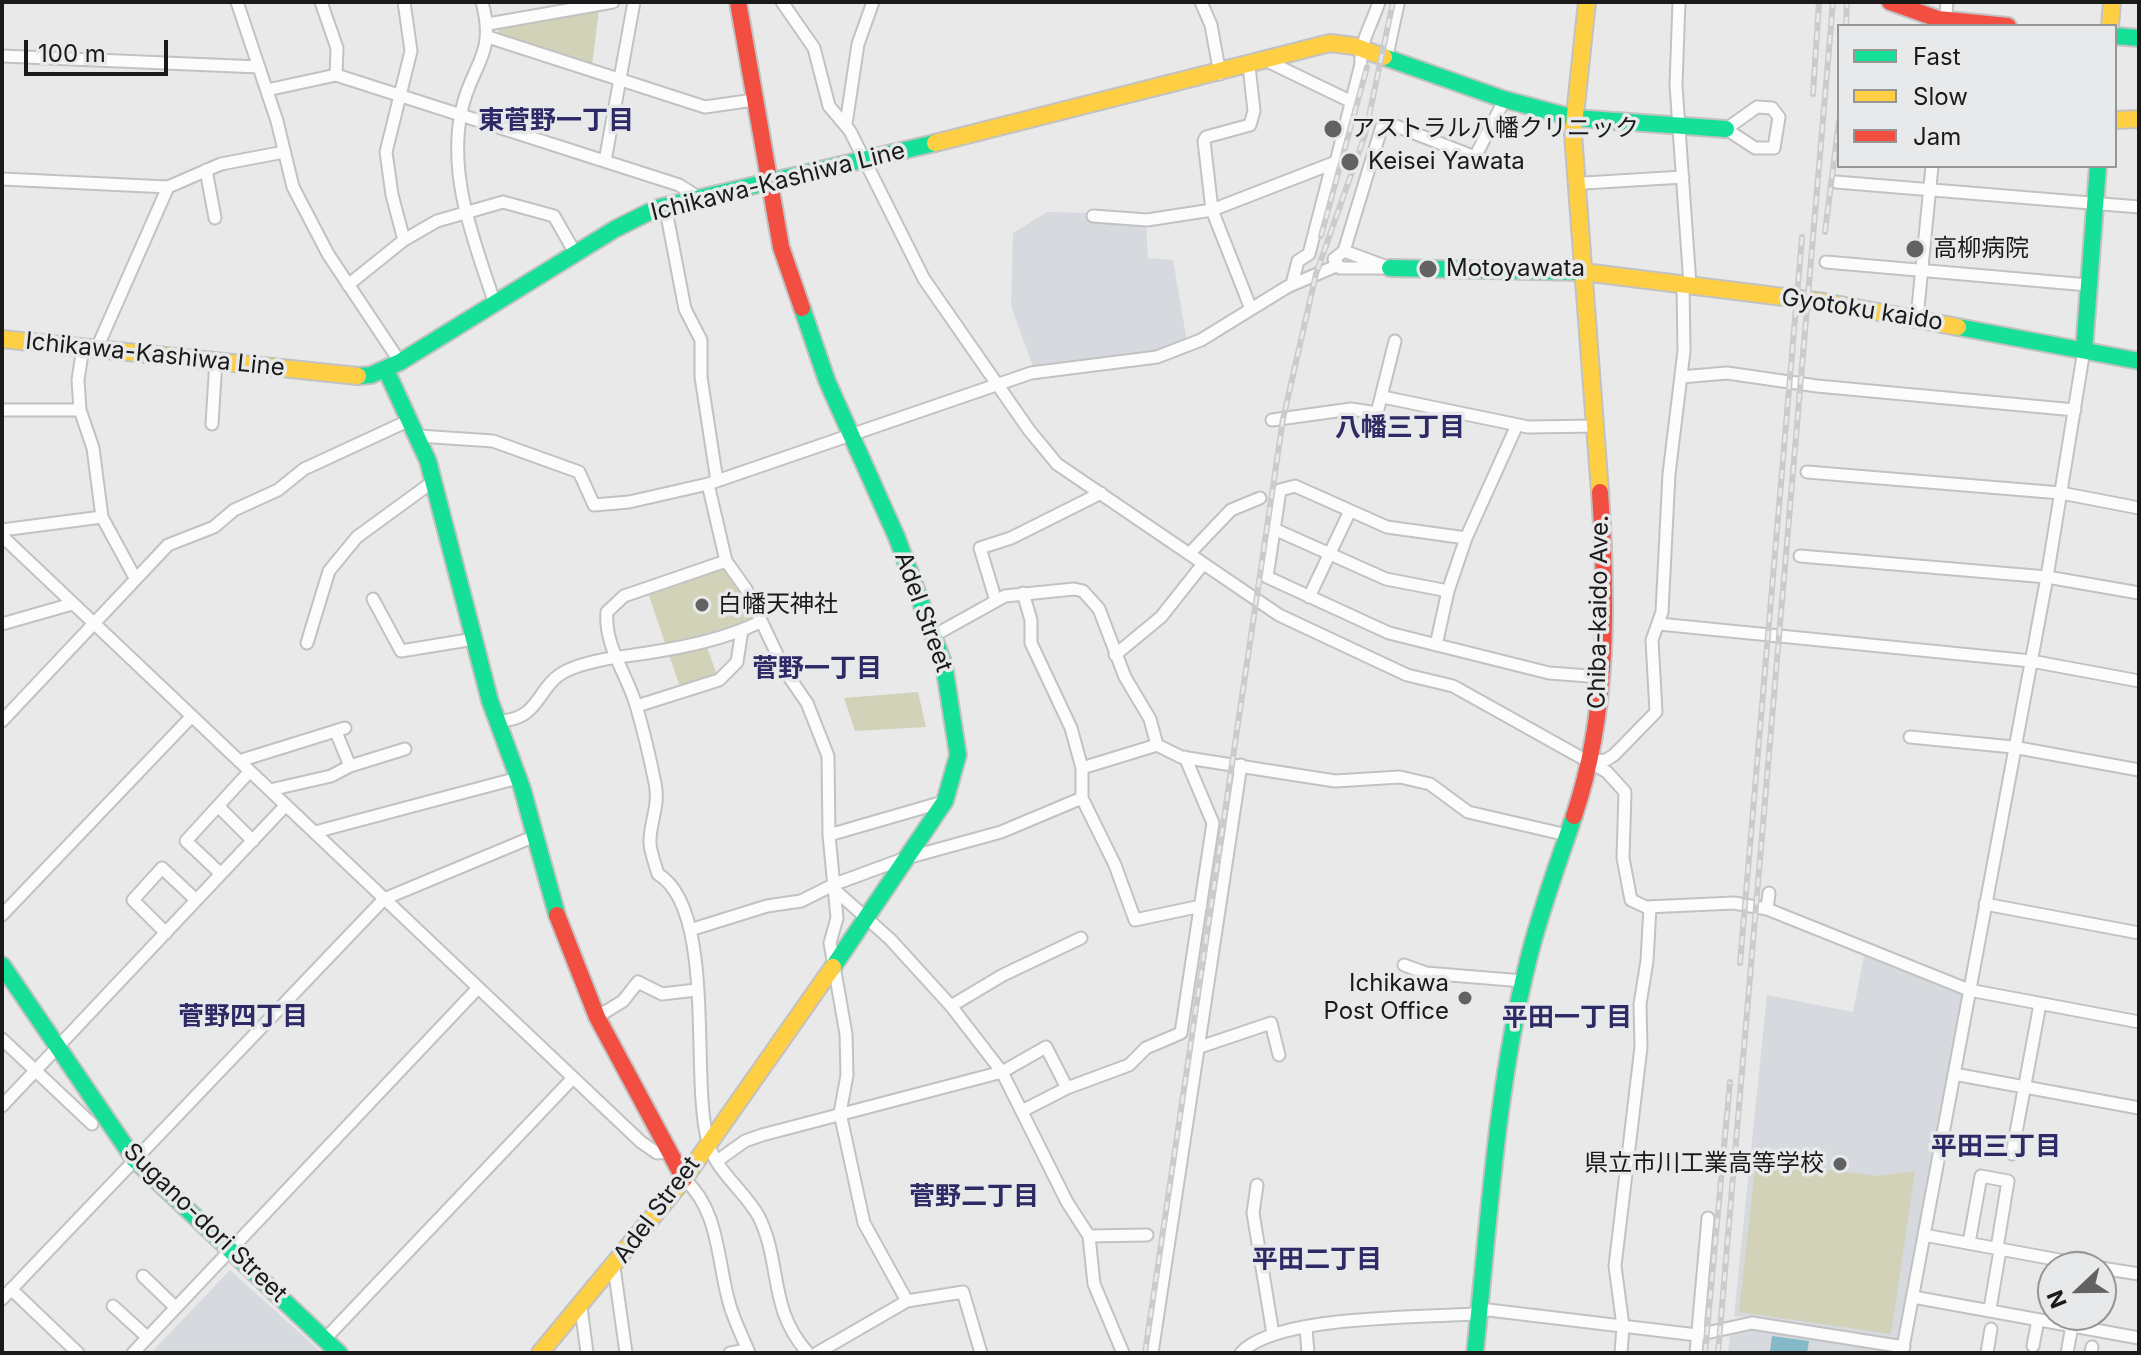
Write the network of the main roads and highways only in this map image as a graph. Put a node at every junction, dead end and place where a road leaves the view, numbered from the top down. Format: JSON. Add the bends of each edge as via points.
{"nodes":[{"id":1,"x":738,"y":2,"type":"edge"},
{"id":2,"x":1587,"y":2,"type":"edge"},
{"id":3,"x":1890,"y":2,"type":"edge"},
{"id":4,"x":2112,"y":2,"type":"edge"},
{"id":5,"x":1945,"y":23,"type":"edge"},
{"id":6,"x":1966,"y":24,"type":"edge"},
{"id":7,"x":2110,"y":24,"type":"edge"},
{"id":8,"x":2117,"y":36,"type":"edge"},
{"id":9,"x":2139,"y":38,"type":"edge"},
{"id":10,"x":1574,"y":118,"type":"junction"},
{"id":11,"x":2139,"y":119,"type":"edge"},
{"id":12,"x":2117,"y":120,"type":"edge"},
{"id":13,"x":1726,"y":129,"type":"road end"},
{"id":14,"x":2098,"y":168,"type":"edge"},
{"id":15,"x":767,"y":183,"type":"junction"},
{"id":16,"x":1390,"y":268,"type":"road end"},
{"id":17,"x":1583,"y":272,"type":"junction"},
{"id":18,"x":2,"y":339,"type":"edge"},
{"id":19,"x":2084,"y":350,"type":"junction"},
{"id":20,"x":2139,"y":361,"type":"edge"},
{"id":21,"x":393,"y":366,"type":"junction"},
{"id":22,"x":2,"y":965,"type":"edge"},
{"id":23,"x":684,"y":1179,"type":"junction"},
{"id":24,"x":339,"y":1353,"type":"edge"},
{"id":25,"x":540,"y":1353,"type":"edge"},
{"id":26,"x":1475,"y":1353,"type":"edge"}],
"edges":[{"from":1,"to":15,"type":"main road","name":"Adel Street"},
{"from":2,"to":10,"type":"main road","name":"Chiba-kaido Ave."},
{"from":3,"to":5,"type":"main road"},
{"from":4,"to":7,"type":"main road"},
{"from":5,"to":6,"type":"main road"},
{"from":8,"to":9,"type":"main road"},
{"from":10,"to":13,"type":"main road","name":"Ichikawa-Kashiwa Line"},
{"from":10,"to":15,"type":"main road","name":"Ichikawa-Kashiwa Line","via":[[1330,43]]},
{"from":10,"to":17,"type":"main road","name":"Chiba-kaido Ave."},
{"from":11,"to":12,"type":"main road"},
{"from":14,"to":19,"type":"main road"},
{"from":15,"to":21,"type":"main road","name":"Ichikawa-Kashiwa Line","via":[[669,204],[575,253]]},
{"from":15,"to":23,"type":"main road","name":"Adel Street","via":[[788,271],[827,381],[897,538],[933,636],[948,684],[958,755],[945,801]]},
{"from":16,"to":17,"type":"main road","name":"Gyotoku kaido"},
{"from":17,"to":19,"type":"main road","name":"Gyotoku kaido","via":[[1917,318]]},
{"from":17,"to":26,"type":"main road","name":"Chiba-kaido Ave.","via":[[1597,426],[1602,677],[1592,761],[1523,981],[1492,1173]]},
{"from":18,"to":21,"type":"main road","name":"Ichikawa-Kashiwa Line","via":[[356,376]]},
{"from":19,"to":20,"type":"main road","name":"Gyotoku kaido"},
{"from":21,"to":23,"type":"main road","via":[[428,461],[497,721],[559,923],[597,1017]]},
{"from":22,"to":24,"type":"main road","name":"Sugano-dori Street","via":[[134,1159]]},
{"from":23,"to":25,"type":"main road","name":"Adel Street"}]}
